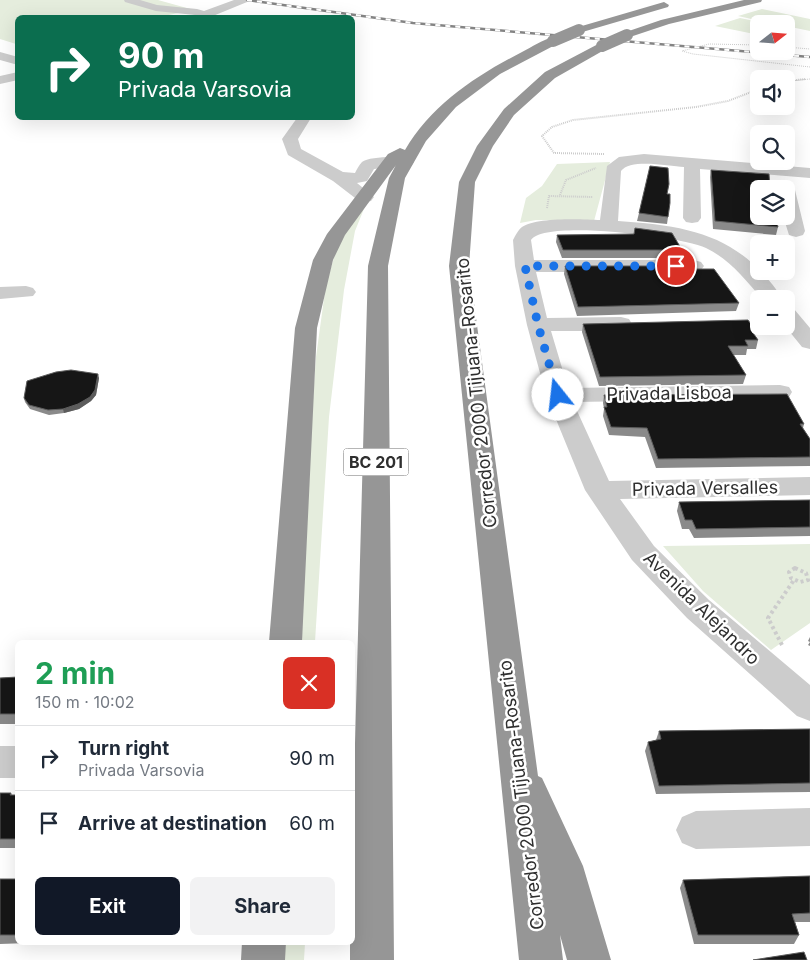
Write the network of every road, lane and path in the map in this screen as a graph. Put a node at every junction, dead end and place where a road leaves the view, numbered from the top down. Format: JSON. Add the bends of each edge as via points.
{"nodes":[{"id":1,"x":129,"y":0,"type":"edge"},
{"id":2,"x":246,"y":0,"type":"edge"},
{"id":3,"x":757,"y":0,"type":"edge"},
{"id":4,"x":679,"y":2,"type":"dead end"},
{"id":5,"x":199,"y":15,"type":"edge"},
{"id":6,"x":205,"y":15,"type":"edge"},
{"id":7,"x":750,"y":45,"type":"edge"},
{"id":8,"x":795,"y":48,"type":"edge"},
{"id":9,"x":810,"y":49,"type":"edge"},
{"id":10,"x":0,"y":56,"type":"edge"},
{"id":11,"x":15,"y":60,"type":"edge"},
{"id":12,"x":750,"y":60,"type":"edge"},
{"id":13,"x":752,"y":60,"type":"edge"},
{"id":14,"x":810,"y":66,"type":"edge"},
{"id":15,"x":15,"y":77,"type":"edge"},
{"id":16,"x":810,"y":79,"type":"edge"},
{"id":17,"x":0,"y":80,"type":"edge"},
{"id":18,"x":795,"y":81,"type":"edge"},
{"id":19,"x":750,"y":92,"type":"edge"},
{"id":20,"x":300,"y":120,"type":"edge"},
{"id":21,"x":626,"y":161,"type":"junction"},
{"id":22,"x":398,"y":162,"type":"junction"},
{"id":23,"x":692,"y":162,"type":"junction"},
{"id":24,"x":782,"y":171,"type":"junction"},
{"id":25,"x":810,"y":173,"type":"edge"},
{"id":26,"x":339,"y":177,"type":"junction"},
{"id":27,"x":784,"y":180,"type":"edge"},
{"id":28,"x":560,"y":195,"type":"junction"},
{"id":29,"x":364,"y":197,"type":"junction"},
{"id":30,"x":611,"y":198,"type":"junction"},
{"id":31,"x":692,"y":218,"type":"dead end"},
{"id":32,"x":795,"y":225,"type":"edge"},
{"id":33,"x":542,"y":227,"type":"junction"},
{"id":34,"x":608,"y":227,"type":"junction"},
{"id":35,"x":796,"y":231,"type":"dead end"},
{"id":36,"x":525,"y":266,"type":"junction"},
{"id":37,"x":694,"y":266,"type":"edge"},
{"id":38,"x":765,"y":290,"type":"edge"},
{"id":39,"x":26,"y":292,"type":"dead end"},
{"id":40,"x":0,"y":293,"type":"edge"},
{"id":41,"x":644,"y":323,"type":"edge"},
{"id":42,"x":795,"y":324,"type":"edge"},
{"id":43,"x":538,"y":325,"type":"junction"},
{"id":44,"x":810,"y":342,"type":"edge"},
{"id":45,"x":780,"y":392,"type":"edge"},
{"id":46,"x":558,"y":395,"type":"junction"},
{"id":47,"x":810,"y":486,"type":"edge"},
{"id":48,"x":599,"y":490,"type":"junction"},
{"id":49,"x":794,"y":580,"type":"junction"},
{"id":50,"x":285,"y":640,"type":"edge"},
{"id":51,"x":777,"y":678,"type":"junction"},
{"id":52,"x":810,"y":706,"type":"edge"},
{"id":53,"x":0,"y":762,"type":"edge"},
{"id":54,"x":15,"y":762,"type":"edge"},
{"id":55,"x":516,"y":762,"type":"junction"},
{"id":56,"x":810,"y":827,"type":"edge"},
{"id":57,"x":696,"y":830,"type":"dead end"},
{"id":58,"x":264,"y":945,"type":"edge"},
{"id":59,"x":263,"y":960,"type":"edge"},
{"id":60,"x":372,"y":960,"type":"edge"},
{"id":61,"x":541,"y":960,"type":"edge"},
{"id":62,"x":589,"y":960,"type":"edge"}],
"edges":[{"from":1,"to":5,"type":"street","via":[[156,8],[197,12]]},
{"from":2,"to":6,"type":"street"},
{"from":3,"to":55,"type":"highway","name":"Corredor 2000 Tijuana-Rosarito","bridge":true,"via":[[628,35],[550,75],[509,112],[485,146],[467,182],[459,266]]},
{"from":4,"to":22,"type":"highway","number":"BC 201","bridge":true,"via":[[579,30],[495,71],[451,104]]},
{"from":7,"to":12,"type":"path","via":[[720,44],[682,51]]},
{"from":8,"to":9,"type":"path"},
{"from":10,"to":11,"type":"street"},
{"from":13,"to":14,"type":"path"},
{"from":15,"to":17,"type":"street"},
{"from":16,"to":18,"type":"path"},
{"from":19,"to":21,"type":"path","via":[[728,101],[696,107],[573,120],[554,125],[542,136],[554,153],[620,154]]},
{"from":20,"to":26,"type":"street","via":[[290,139],[294,152]]},
{"from":21,"to":23,"type":"street"},
{"from":21,"to":28,"type":"path","via":[[566,180]]},
{"from":21,"to":30,"type":"street","via":[[613,172]]},
{"from":22,"to":26,"type":"street","via":[[372,163],[358,178]]},
{"from":22,"to":29,"type":"highway"},
{"from":22,"to":60,"type":"highway","number":"BC 201","via":[[378,266]]},
{"from":23,"to":24,"type":"street"},
{"from":23,"to":31,"type":"street"},
{"from":24,"to":25,"type":"street"},
{"from":24,"to":27,"type":"street"},
{"from":26,"to":29,"type":"street"},
{"from":28,"to":30,"type":"path"},
{"from":28,"to":33,"type":"path","via":[[550,196]]},
{"from":29,"to":50,"type":"highway","via":[[336,234],[323,260],[306,328]]},
{"from":30,"to":34,"type":"street"},
{"from":32,"to":35,"type":"street"},
{"from":33,"to":34,"type":"street"},
{"from":33,"to":36,"type":"street","name":"Avenida Alejandro","via":[[531,230],[522,240]]},
{"from":34,"to":38,"type":"street","via":[[678,234],[710,243],[738,259]]},
{"from":36,"to":37,"type":"street"},
{"from":36,"to":43,"type":"street","name":"Avenida Alejandro"},
{"from":39,"to":40,"type":"street"},
{"from":41,"to":43,"type":"street"},
{"from":42,"to":44,"type":"street"},
{"from":43,"to":46,"type":"street","name":"Avenida Alejandro"},
{"from":45,"to":46,"type":"street","name":"Privada Lisboa"},
{"from":46,"to":48,"type":"street","name":"Avenida Alejandro"},
{"from":47,"to":48,"type":"street","name":"Privada Versalles"},
{"from":48,"to":51,"type":"street","name":"Avenida Alejandro","via":[[643,553],[698,609]]},
{"from":49,"to":49,"type":"path","via":[[789,574],[792,569],[801,570],[808,576],[804,582]]},
{"from":49,"to":51,"type":"path","via":[[768,618],[785,655]]},
{"from":51,"to":52,"type":"street","name":"Avenida Alejandro"},
{"from":53,"to":54,"type":"street"},
{"from":55,"to":61,"type":"highway","name":"Corredor 2000 Tijuana-Rosarito"},
{"from":55,"to":62,"type":"highway","via":[[562,866]]},
{"from":56,"to":57,"type":"street"},
{"from":58,"to":59,"type":"highway"}]}
